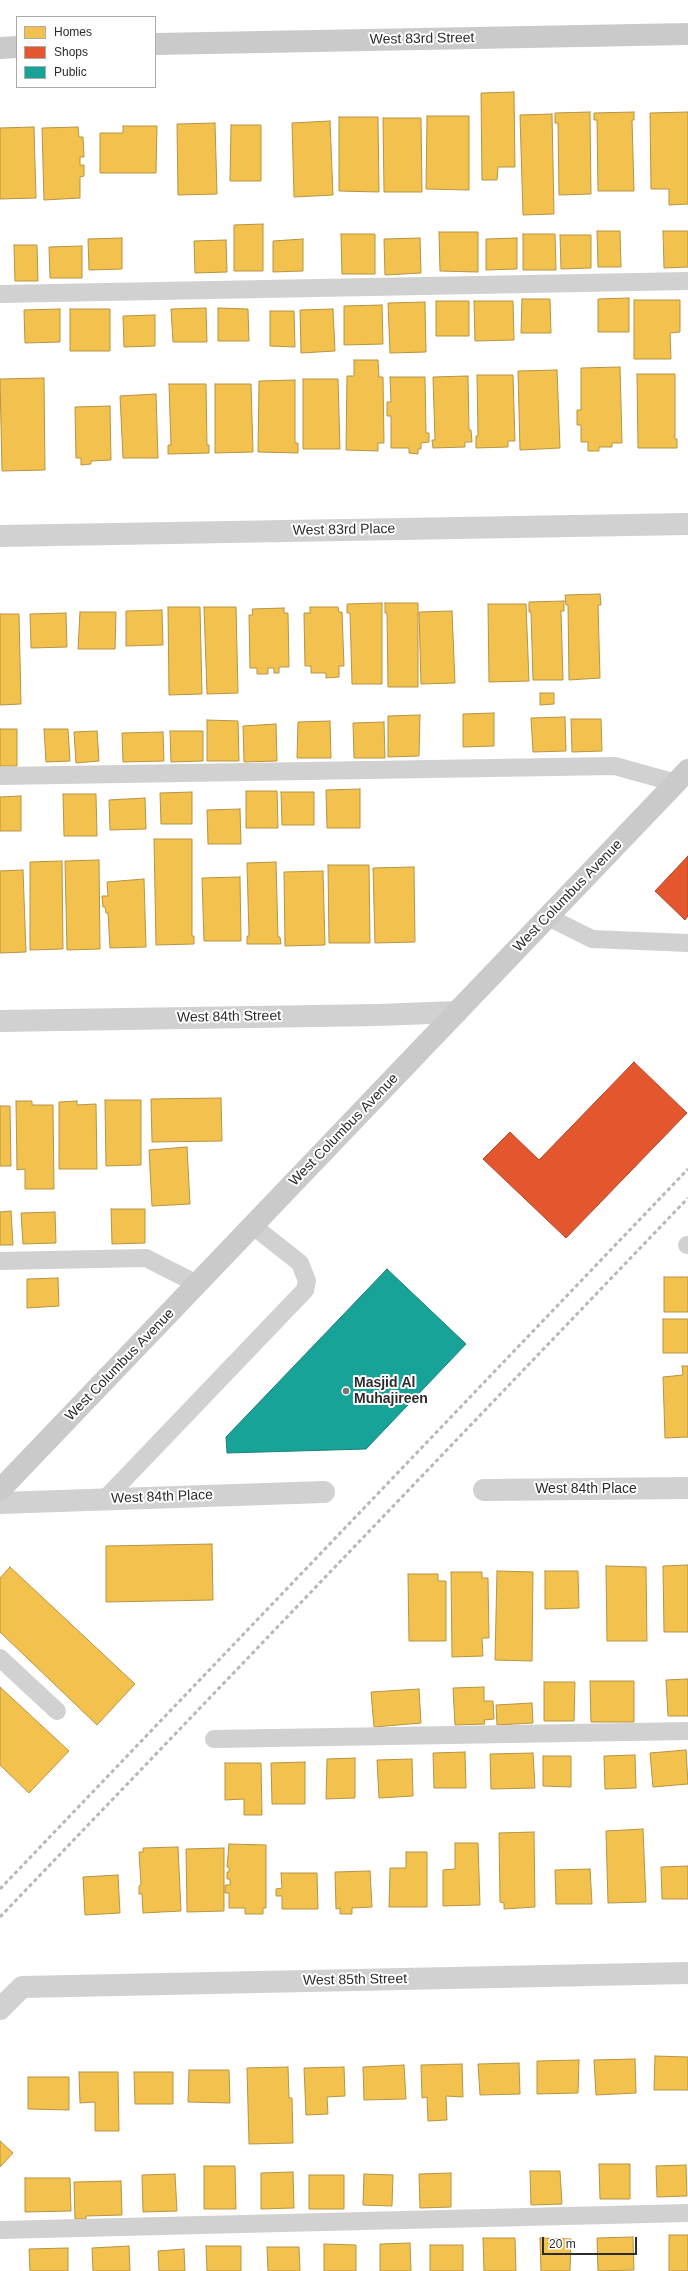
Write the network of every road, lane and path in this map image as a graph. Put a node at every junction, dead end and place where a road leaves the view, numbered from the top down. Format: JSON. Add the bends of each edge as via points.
{"nodes":[{"id":1,"x":688,"y":34,"type":"edge"},
{"id":2,"x":156,"y":44,"type":"edge"},
{"id":3,"x":16,"y":47,"type":"edge"},
{"id":4,"x":0,"y":48,"type":"edge"},
{"id":5,"x":688,"y":281,"type":"edge"},
{"id":6,"x":0,"y":294,"type":"edge"},
{"id":7,"x":688,"y":524,"type":"edge"},
{"id":8,"x":0,"y":536,"type":"edge"},
{"id":9,"x":0,"y":776,"type":"edge"},
{"id":10,"x":682,"y":777,"type":"edge"},
{"id":11,"x":548,"y":917,"type":"junction"},
{"id":12,"x":688,"y":943,"type":"edge"},
{"id":13,"x":457,"y":1012,"type":"junction"},
{"id":14,"x":0,"y":1020,"type":"edge"},
{"id":15,"x":253,"y":1226,"type":"junction"},
{"id":16,"x":0,"y":1262,"type":"edge"},
{"id":17,"x":197,"y":1284,"type":"junction"},
{"id":18,"x":688,"y":1488,"type":"edge"},
{"id":19,"x":0,"y":1490,"type":"edge"},
{"id":20,"x":484,"y":1490,"type":"dead end"},
{"id":21,"x":324,"y":1492,"type":"dead end"},
{"id":22,"x":106,"y":1498,"type":"junction"},
{"id":23,"x":0,"y":1503,"type":"edge"},
{"id":24,"x":0,"y":1658,"type":"edge"},
{"id":25,"x":57,"y":1711,"type":"dead end"},
{"id":26,"x":688,"y":1731,"type":"edge"},
{"id":27,"x":214,"y":1739,"type":"dead end"},
{"id":28,"x":688,"y":1973,"type":"edge"},
{"id":29,"x":0,"y":2009,"type":"edge"},
{"id":30,"x":688,"y":2213,"type":"edge"},
{"id":31,"x":0,"y":2230,"type":"edge"}],
"edges":[{"from":1,"to":2,"type":"main road","name":"West 83rd Street"},
{"from":3,"to":4,"type":"main road"},
{"from":5,"to":6,"type":"lane"},
{"from":7,"to":8,"type":"street","name":"West 83rd Place"},
{"from":9,"to":10,"type":"lane","via":[[615,766]]},
{"from":10,"to":11,"type":"main road","name":"West Columbus Avenue"},
{"from":11,"to":12,"type":"lane","via":[[592,939]]},
{"from":11,"to":13,"type":"main road","name":"West Columbus Avenue"},
{"from":13,"to":14,"type":"street","name":"West 84th Street"},
{"from":13,"to":15,"type":"main road","name":"West Columbus Avenue"},
{"from":15,"to":17,"type":"main road","name":"West Columbus Avenue"},
{"from":15,"to":22,"type":"lane","via":[[300,1263],[307,1281],[305,1290]]},
{"from":16,"to":17,"type":"lane","via":[[146,1258]]},
{"from":17,"to":19,"type":"main road","name":"West Columbus Avenue"},
{"from":18,"to":20,"type":"street","name":"West 84th Place"},
{"from":21,"to":22,"type":"street","name":"West 84th Place"},
{"from":22,"to":23,"type":"street","name":"West 84th Place"},
{"from":24,"to":25,"type":"lane"},
{"from":26,"to":27,"type":"lane"},
{"from":28,"to":29,"type":"street","name":"West 85th Street","via":[[22,1987]]},
{"from":30,"to":31,"type":"lane"}]}
